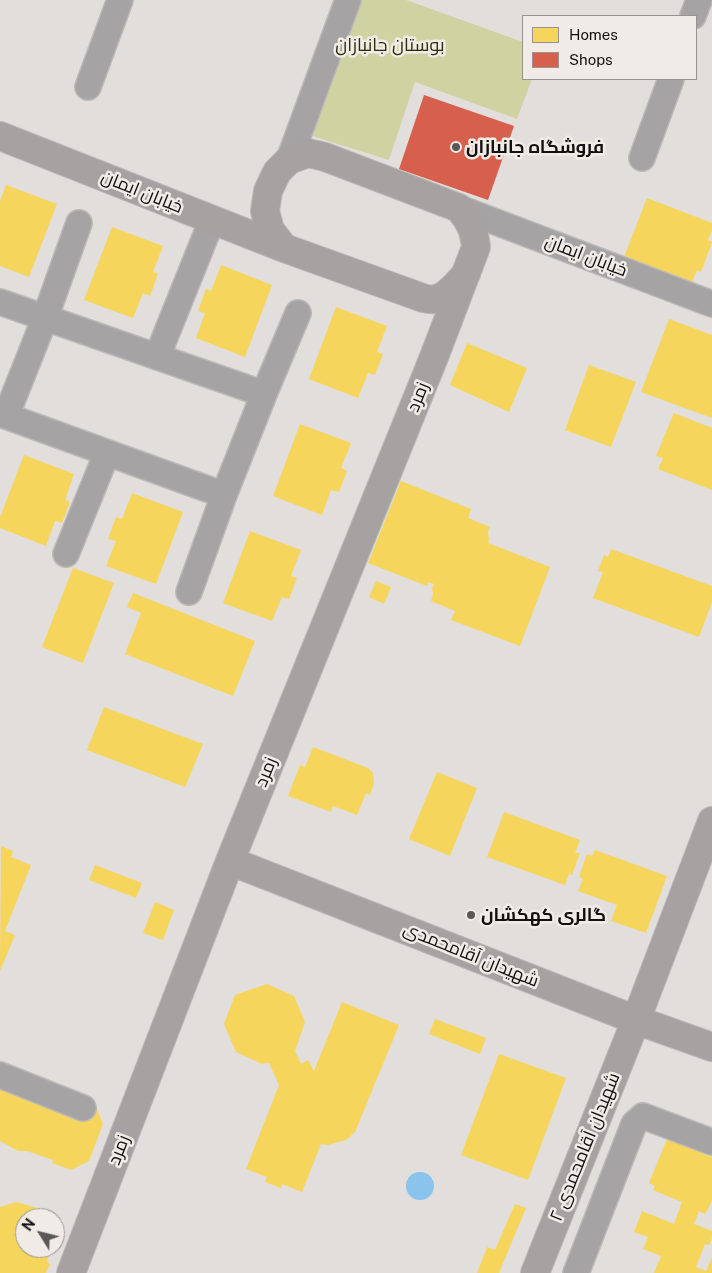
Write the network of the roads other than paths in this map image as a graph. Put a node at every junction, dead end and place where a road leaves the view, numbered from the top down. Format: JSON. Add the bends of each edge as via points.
{"nodes":[{"id":1,"x":120,"y":0,"type":"edge"},
{"id":2,"x":348,"y":0,"type":"edge"},
{"id":3,"x":699,"y":0,"type":"edge"},
{"id":4,"x":693,"y":15,"type":"edge"},
{"id":5,"x":671,"y":80,"type":"edge"},
{"id":6,"x":88,"y":87,"type":"dead end"},
{"id":7,"x":0,"y":136,"type":"edge"},
{"id":8,"x":642,"y":158,"type":"dead end"},
{"id":9,"x":289,"y":160,"type":"junction"},
{"id":10,"x":459,"y":208,"type":"junction"},
{"id":11,"x":212,"y":220,"type":"junction"},
{"id":12,"x":79,"y":223,"type":"dead end"},
{"id":13,"x":498,"y":223,"type":"junction"},
{"id":14,"x":476,"y":247,"type":"junction"},
{"id":15,"x":284,"y":248,"type":"junction"},
{"id":16,"x":466,"y":274,"type":"junction"},
{"id":17,"x":423,"y":298,"type":"junction"},
{"id":18,"x":0,"y":302,"type":"edge"},
{"id":19,"x":712,"y":304,"type":"edge"},
{"id":20,"x":298,"y":313,"type":"dead end"},
{"id":21,"x":45,"y":318,"type":"junction"},
{"id":22,"x":158,"y":357,"type":"junction"},
{"id":23,"x":434,"y":357,"type":"junction"},
{"id":24,"x":264,"y":394,"type":"junction"},
{"id":25,"x":3,"y":423,"type":"edge"},
{"id":26,"x":107,"y":453,"type":"junction"},
{"id":27,"x":224,"y":495,"type":"junction"},
{"id":28,"x":66,"y":554,"type":"dead end"},
{"id":29,"x":189,"y":592,"type":"dead end"},
{"id":30,"x":712,"y":821,"type":"edge"},
{"id":31,"x":230,"y":860,"type":"junction"},
{"id":32,"x":636,"y":1020,"type":"junction"},
{"id":33,"x":712,"y":1047,"type":"edge"},
{"id":34,"x":0,"y":1075,"type":"edge"},
{"id":35,"x":83,"y":1108,"type":"dead end"},
{"id":36,"x":712,"y":1142,"type":"edge"},
{"id":37,"x":71,"y":1273,"type":"edge"},
{"id":38,"x":535,"y":1273,"type":"edge"},
{"id":39,"x":576,"y":1273,"type":"edge"}],
"edges":[{"from":1,"to":6,"type":"street"},
{"from":2,"to":9,"type":"street"},
{"from":3,"to":4,"type":"street"},
{"from":5,"to":8,"type":"street"},
{"from":7,"to":11,"type":"street","name":"خیابان ایمان"},
{"from":9,"to":10,"type":"street","via":[[308,153],[325,157]]},
{"from":9,"to":15,"type":"street","via":[[268,191],[265,211],[270,230]]},
{"from":10,"to":13,"type":"street","name":"خیابان ایمان"},
{"from":10,"to":14,"type":"street","via":[[474,233]]},
{"from":11,"to":15,"type":"street","name":"خیابان ایمان"},
{"from":11,"to":22,"type":"street"},
{"from":12,"to":21,"type":"street"},
{"from":13,"to":14,"type":"street","via":[[484,228]]},
{"from":13,"to":19,"type":"street","name":"خیابان ایمان"},
{"from":14,"to":16,"type":"street","name":"زمرد"},
{"from":15,"to":17,"type":"street","name":"خیابان ایمان"},
{"from":16,"to":17,"type":"street","via":[[440,298]]},
{"from":16,"to":23,"type":"street","name":"زمرد"},
{"from":17,"to":23,"type":"street","via":[[435,318]]},
{"from":18,"to":21,"type":"street"},
{"from":20,"to":24,"type":"street"},
{"from":21,"to":22,"type":"street"},
{"from":21,"to":25,"type":"street"},
{"from":22,"to":24,"type":"street"},
{"from":23,"to":31,"type":"street","name":"زمرد"},
{"from":24,"to":27,"type":"street"},
{"from":25,"to":26,"type":"street"},
{"from":26,"to":27,"type":"street"},
{"from":26,"to":28,"type":"street"},
{"from":27,"to":29,"type":"street"},
{"from":30,"to":32,"type":"street","name":"شهیدان آقامحمدی ۲"},
{"from":31,"to":32,"type":"street","name":"شهیدان آقامحمدی"},
{"from":31,"to":37,"type":"street","name":"زمرد"},
{"from":32,"to":33,"type":"street","name":"شهیدان آقامحمدی"},
{"from":32,"to":38,"type":"street","name":"شهیدان آقامحمدی ۲"},
{"from":34,"to":35,"type":"street"},
{"from":36,"to":39,"type":"street","via":[[643,1116],[634,1124]]}]}
